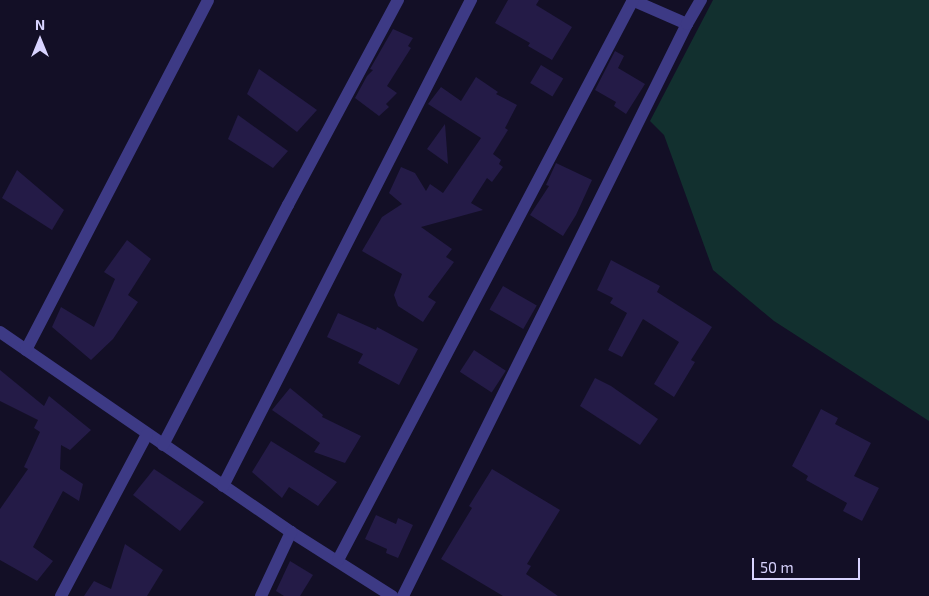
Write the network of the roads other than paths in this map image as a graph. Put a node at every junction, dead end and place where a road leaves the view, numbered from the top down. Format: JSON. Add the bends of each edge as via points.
{"nodes":[{"id":1,"x":208,"y":0,"type":"edge"},
{"id":2,"x":398,"y":0,"type":"edge"},
{"id":3,"x":471,"y":0,"type":"edge"},
{"id":4,"x":632,"y":0,"type":"edge"},
{"id":5,"x":701,"y":0,"type":"edge"},
{"id":6,"x":686,"y":24,"type":"junction"},
{"id":7,"x":0,"y":332,"type":"edge"},
{"id":8,"x":26,"y":350,"type":"junction"},
{"id":9,"x":147,"y":434,"type":"junction"},
{"id":10,"x":163,"y":445,"type":"junction"},
{"id":11,"x":223,"y":486,"type":"junction"},
{"id":12,"x":292,"y":532,"type":"junction"},
{"id":13,"x":338,"y":560,"type":"junction"},
{"id":14,"x":61,"y":596,"type":"edge"},
{"id":15,"x":261,"y":596,"type":"edge"},
{"id":16,"x":392,"y":596,"type":"edge"},
{"id":17,"x":403,"y":596,"type":"edge"}],
"edges":[{"from":1,"to":8,"type":"street"},
{"from":2,"to":10,"type":"street"},
{"from":3,"to":11,"type":"street"},
{"from":4,"to":6,"type":"street"},
{"from":4,"to":13,"type":"street"},
{"from":5,"to":6,"type":"street"},
{"from":6,"to":17,"type":"street"},
{"from":7,"to":8,"type":"street"},
{"from":8,"to":9,"type":"street"},
{"from":9,"to":10,"type":"street"},
{"from":9,"to":14,"type":"street"},
{"from":10,"to":11,"type":"street"},
{"from":11,"to":12,"type":"street"},
{"from":12,"to":13,"type":"street"},
{"from":12,"to":15,"type":"street"},
{"from":13,"to":16,"type":"street"}]}
